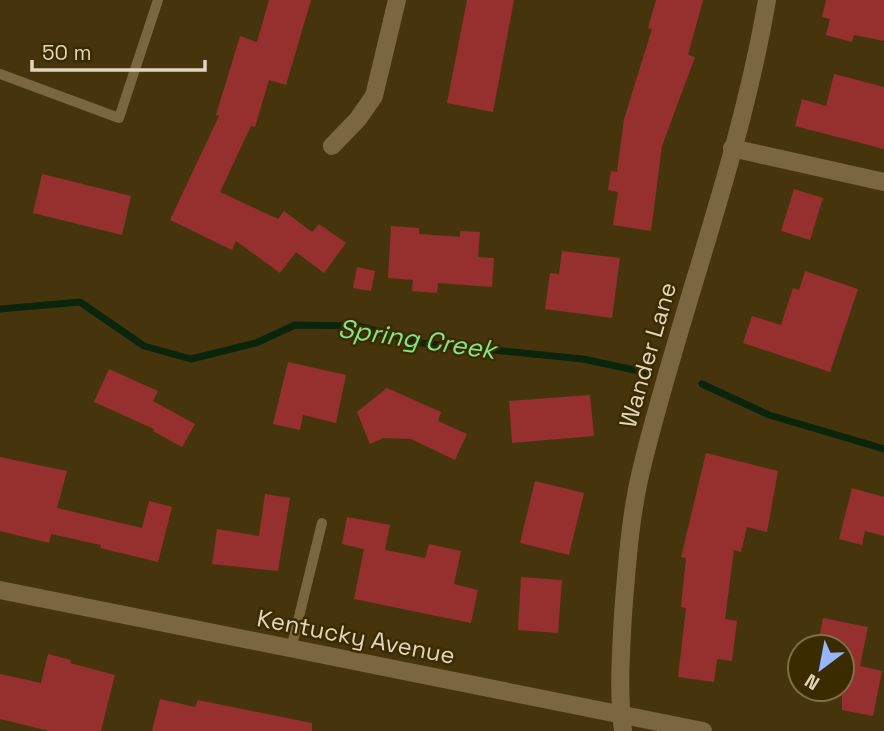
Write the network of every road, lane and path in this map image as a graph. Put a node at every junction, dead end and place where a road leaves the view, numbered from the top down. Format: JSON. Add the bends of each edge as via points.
{"nodes":[{"id":1,"x":158,"y":0,"type":"edge"},
{"id":2,"x":397,"y":0,"type":"edge"},
{"id":3,"x":767,"y":0,"type":"edge"},
{"id":4,"x":0,"y":74,"type":"edge"},
{"id":5,"x":332,"y":146,"type":"dead end"},
{"id":6,"x":732,"y":148,"type":"junction"},
{"id":7,"x":884,"y":183,"type":"edge"},
{"id":8,"x":322,"y":523,"type":"dead end"},
{"id":9,"x":0,"y":590,"type":"edge"},
{"id":10,"x":291,"y":649,"type":"junction"},
{"id":11,"x":622,"y":722,"type":"edge"},
{"id":12,"x":703,"y":731,"type":"edge"}],
"edges":[{"from":1,"to":4,"type":"lane","via":[[119,118]]},
{"from":2,"to":5,"type":"street","via":[[374,96]]},
{"from":3,"to":6,"type":"street","name":"Wander Lane"},
{"from":6,"to":7,"type":"street"},
{"from":6,"to":11,"type":"street","name":"Wander Lane","via":[[641,468],[625,594]]},
{"from":8,"to":10,"type":"lane"},
{"from":9,"to":10,"type":"street","name":"Kentucky Avenue"},
{"from":10,"to":11,"type":"street","name":"Kentucky Avenue"},
{"from":11,"to":12,"type":"street","name":"Kentucky Avenue"}]}
